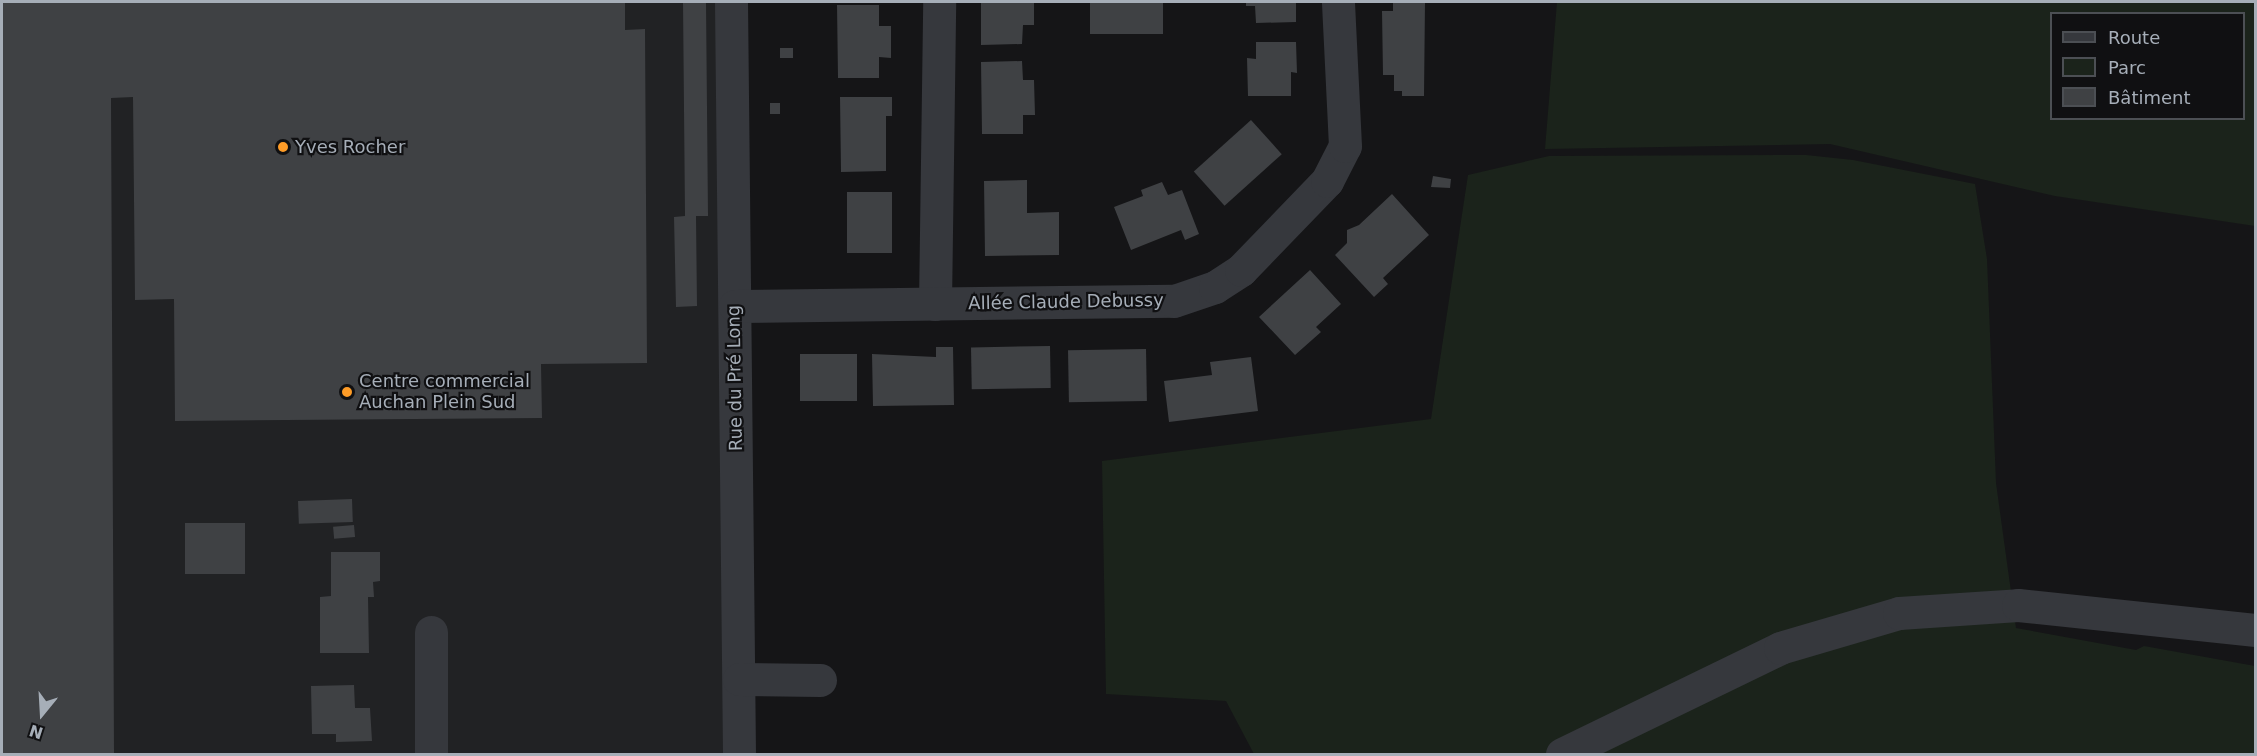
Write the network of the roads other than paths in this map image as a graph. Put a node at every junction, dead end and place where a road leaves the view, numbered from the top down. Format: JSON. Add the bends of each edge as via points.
{"nodes":[{"id":1,"x":731,"y":2,"type":"edge"},
{"id":2,"x":939,"y":2,"type":"edge"},
{"id":3,"x":1338,"y":2,"type":"edge"},
{"id":4,"x":935,"y":304,"type":"junction"},
{"id":5,"x":735,"y":306,"type":"junction"},
{"id":6,"x":2256,"y":630,"type":"edge"},
{"id":7,"x":431,"y":632,"type":"dead end"},
{"id":8,"x":739,"y":679,"type":"junction"},
{"id":9,"x":820,"y":680,"type":"dead end"},
{"id":10,"x":431,"y":754,"type":"edge"},
{"id":11,"x":739,"y":754,"type":"edge"},
{"id":12,"x":1562,"y":754,"type":"edge"}],
"edges":[{"from":1,"to":5,"type":"street","name":"Rue du Pré Long"},
{"from":2,"to":4,"type":"street"},
{"from":3,"to":4,"type":"street","name":"Allée Claude Debussy","via":[[1345,146],[1327,181],[1241,270],[1215,287],[1174,301]]},
{"from":4,"to":5,"type":"street","name":"Allée Claude Debussy"},
{"from":5,"to":8,"type":"street","name":"Rue du Pré Long"},
{"from":6,"to":12,"type":"street","via":[[2018,605],[1899,613],[1780,648]]},
{"from":7,"to":10,"type":"street"},
{"from":8,"to":9,"type":"street"},
{"from":8,"to":11,"type":"street","name":"Rue du Pré Long"}]}
